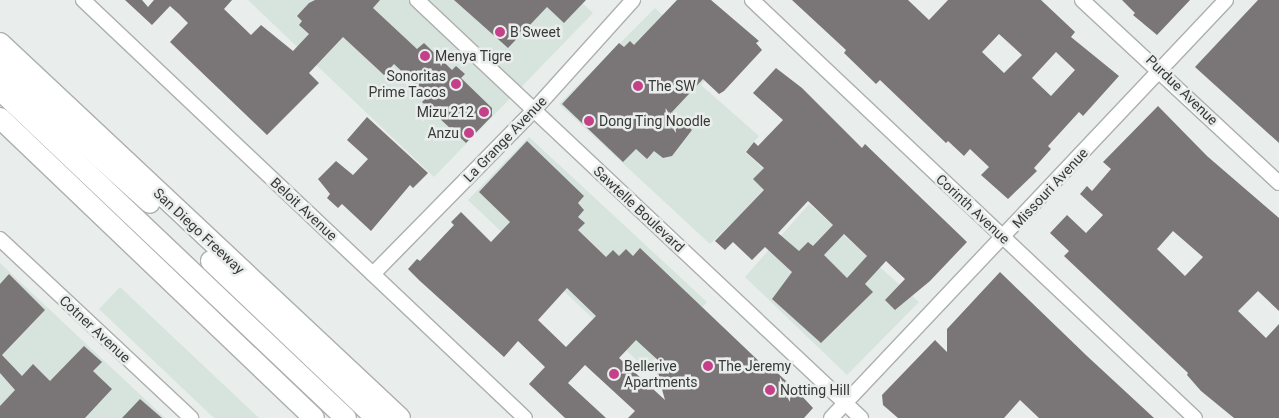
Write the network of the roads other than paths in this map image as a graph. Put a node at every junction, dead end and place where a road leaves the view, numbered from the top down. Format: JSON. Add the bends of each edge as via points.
{"nodes":[{"id":1,"x":83,"y":0,"type":"edge"},
{"id":2,"x":417,"y":0,"type":"edge"},
{"id":3,"x":633,"y":0,"type":"edge"},
{"id":4,"x":752,"y":0,"type":"edge"},
{"id":5,"x":1082,"y":0,"type":"edge"},
{"id":6,"x":1226,"y":0,"type":"edge"},
{"id":7,"x":0,"y":43,"type":"edge"},
{"id":8,"x":0,"y":67,"type":"edge"},
{"id":9,"x":1160,"y":70,"type":"junction"},
{"id":10,"x":0,"y":90,"type":"edge"},
{"id":11,"x":534,"y":110,"type":"junction"},
{"id":12,"x":0,"y":118,"type":"edge"},
{"id":13,"x":1279,"y":183,"type":"edge"},
{"id":14,"x":1003,"y":237,"type":"junction"},
{"id":15,"x":0,"y":239,"type":"edge"},
{"id":16,"x":373,"y":274,"type":"junction"},
{"id":17,"x":845,"y":403,"type":"junction"},
{"id":18,"x":191,"y":418,"type":"edge"},
{"id":19,"x":314,"y":418,"type":"edge"},
{"id":20,"x":346,"y":418,"type":"edge"},
{"id":21,"x":376,"y":418,"type":"edge"},
{"id":22,"x":400,"y":418,"type":"edge"},
{"id":23,"x":526,"y":418,"type":"edge"},
{"id":24,"x":831,"y":418,"type":"edge"},
{"id":25,"x":861,"y":418,"type":"edge"},
{"id":26,"x":1194,"y":418,"type":"edge"}],
"edges":[{"from":1,"to":16,"type":"street","name":"Beloit Avenue"},
{"from":2,"to":11,"type":"street","name":"Sawtelle Boulevard"},
{"from":3,"to":11,"type":"street","name":"La Grange Avenue"},
{"from":4,"to":14,"type":"street","name":"Corinth Avenue"},
{"from":5,"to":9,"type":"street","name":"Purdue Avenue"},
{"from":6,"to":9,"type":"street","name":"Missouri Avenue"},
{"from":7,"to":22,"type":"highway","name":"San Diego Freeway"},
{"from":8,"to":21,"type":"highway","via":[[165,217]]},
{"from":9,"to":13,"type":"street","name":"Purdue Avenue"},
{"from":9,"to":14,"type":"street","name":"Missouri Avenue"},
{"from":10,"to":20,"type":"highway"},
{"from":11,"to":16,"type":"street","name":"La Grange Avenue"},
{"from":11,"to":17,"type":"street","name":"Sawtelle Boulevard"},
{"from":12,"to":19,"type":"highway"},
{"from":14,"to":17,"type":"street","name":"Missouri Avenue"},
{"from":14,"to":26,"type":"street","name":"Corinth Avenue"},
{"from":15,"to":18,"type":"street","name":"Cotner Avenue"},
{"from":16,"to":23,"type":"street","name":"Beloit Avenue"},
{"from":17,"to":24,"type":"street","name":"Missouri Avenue"},
{"from":17,"to":25,"type":"street","name":"Sawtelle Boulevard"}]}
